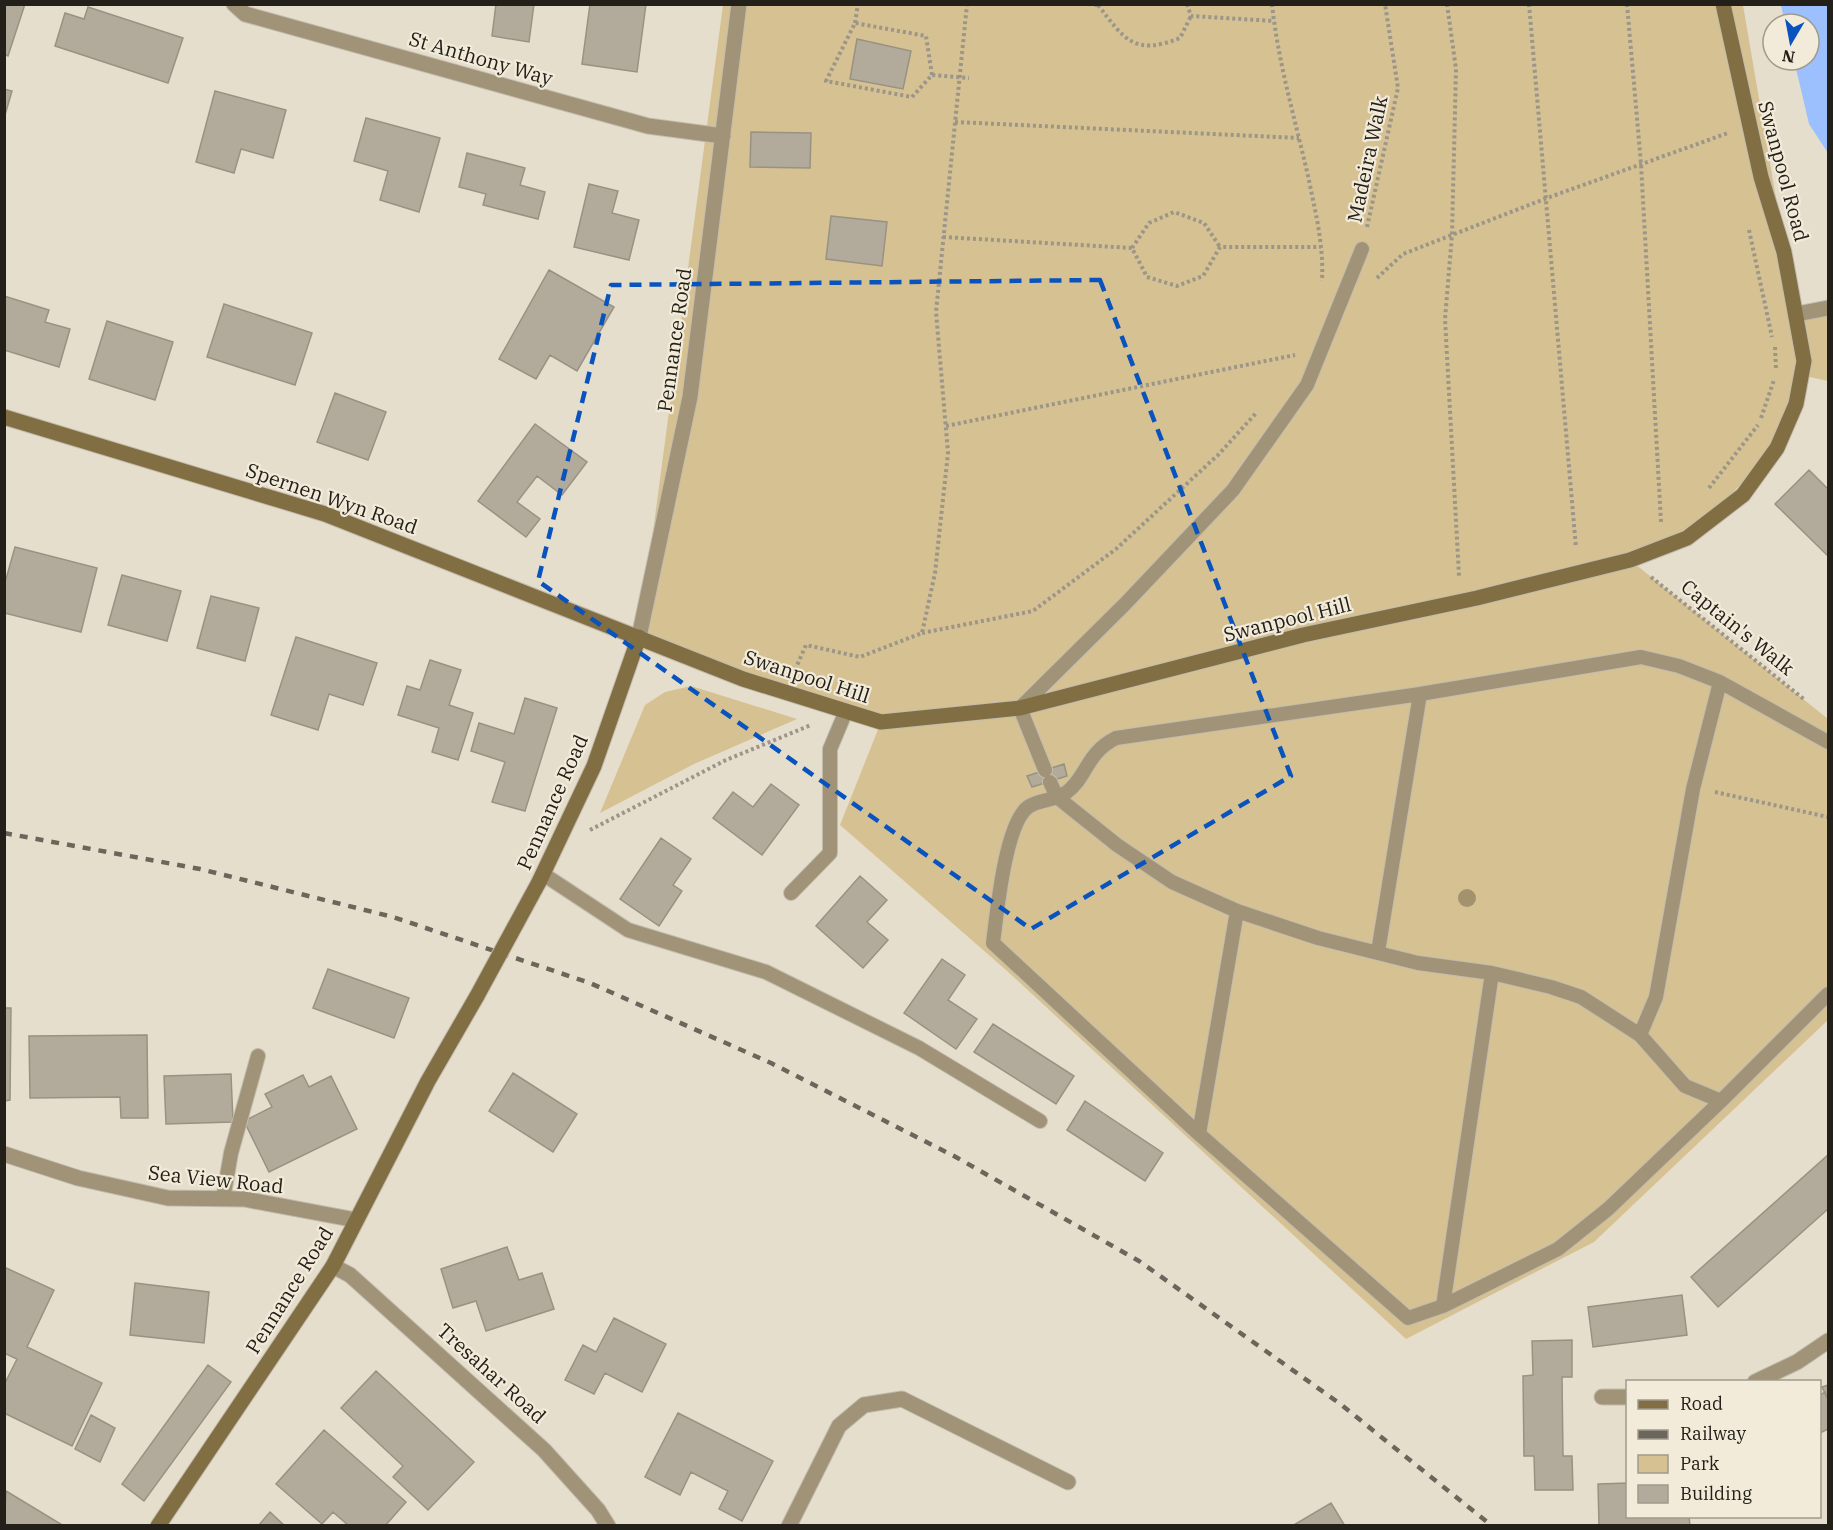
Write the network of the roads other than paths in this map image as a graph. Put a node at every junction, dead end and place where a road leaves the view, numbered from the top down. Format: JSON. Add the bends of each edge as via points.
{"nodes":[{"id":1,"x":234,"y":4,"type":"edge"},
{"id":2,"x":739,"y":4,"type":"edge"},
{"id":3,"x":1723,"y":4,"type":"edge"},
{"id":4,"x":723,"y":136,"type":"junction"},
{"id":5,"x":1362,"y":249,"type":"road end"},
{"id":6,"x":1828,"y":308,"type":"edge"},
{"id":7,"x":1797,"y":314,"type":"junction"},
{"id":8,"x":4,"y":417,"type":"edge"},
{"id":9,"x":639,"y":637,"type":"junction"},
{"id":10,"x":1720,"y":682,"type":"junction"},
{"id":11,"x":1420,"y":694,"type":"junction"},
{"id":12,"x":1020,"y":708,"type":"junction"},
{"id":13,"x":846,"y":711,"type":"junction"},
{"id":14,"x":1828,"y":742,"type":"edge"},
{"id":15,"x":1057,"y":797,"type":"junction"},
{"id":16,"x":541,"y":878,"type":"junction"},
{"id":17,"x":791,"y":893,"type":"dead end"},
{"id":18,"x":1237,"y":911,"type":"junction"},
{"id":19,"x":1378,"y":952,"type":"junction"},
{"id":20,"x":1492,"y":974,"type":"junction"},
{"id":21,"x":1828,"y":994,"type":"edge"},
{"id":22,"x":1640,"y":1035,"type":"junction"},
{"id":23,"x":258,"y":1056,"type":"dead end"},
{"id":24,"x":1721,"y":1101,"type":"junction"},
{"id":25,"x":1040,"y":1121,"type":"dead end"},
{"id":26,"x":1199,"y":1134,"type":"junction"},
{"id":27,"x":4,"y":1154,"type":"edge"},
{"id":28,"x":223,"y":1199,"type":"junction"},
{"id":29,"x":356,"y":1220,"type":"junction"},
{"id":30,"x":333,"y":1266,"type":"junction"},
{"id":31,"x":1443,"y":1306,"type":"junction"},
{"id":32,"x":1828,"y":1341,"type":"edge"},
{"id":33,"x":1759,"y":1380,"type":"edge"},
{"id":34,"x":1602,"y":1396,"type":"dead end"},
{"id":35,"x":1626,"y":1397,"type":"edge"},
{"id":36,"x":1068,"y":1482,"type":"dead end"},
{"id":37,"x":158,"y":1526,"type":"edge"},
{"id":38,"x":608,"y":1526,"type":"edge"},
{"id":39,"x":789,"y":1526,"type":"edge"}],
"edges":[{"from":1,"to":4,"type":"street","name":"St Anthony Way","via":[[245,14],[648,126]]},
{"from":2,"to":4,"type":"street","name":"Pennance Road"},
{"from":3,"to":7,"type":"street","name":"Swanpool Road","via":[[1761,177],[1784,252]]},
{"from":4,"to":9,"type":"street","name":"Pennance Road","via":[[690,397]]},
{"from":5,"to":12,"type":"lane","via":[[1307,386],[1233,490]]},
{"from":6,"to":7,"type":"street"},
{"from":7,"to":12,"type":"street","name":"Swanpool Hill","via":[[1804,361],[1797,404],[1777,448],[1743,495],[1687,538],[1630,560],[1303,635]]},
{"from":8,"to":9,"type":"street","name":"Spernen Wyn Road","via":[[325,514]]},
{"from":9,"to":13,"type":"street","name":"Swanpool Hill","via":[[743,679]]},
{"from":9,"to":16,"type":"street","name":"Pennance Road","via":[[594,766]]},
{"from":10,"to":11,"type":"lane","via":[[1641,657]]},
{"from":10,"to":14,"type":"lane"},
{"from":10,"to":22,"type":"lane","via":[[1693,789],[1656,997]]},
{"from":11,"to":15,"type":"lane","via":[[1116,738],[1098,750],[1068,792]]},
{"from":11,"to":19,"type":"lane"},
{"from":12,"to":13,"type":"street","name":"Swanpool Hill","via":[[881,722]]},
{"from":12,"to":15,"type":"lane"},
{"from":13,"to":17,"type":"lane","via":[[830,749],[830,853]]},
{"from":15,"to":18,"type":"lane","via":[[1172,882]]},
{"from":15,"to":26,"type":"lane","via":[[1029,806],[1016,819],[993,944]]},
{"from":16,"to":25,"type":"lane","via":[[628,930],[766,972],[919,1048]]},
{"from":16,"to":29,"type":"street","name":"Pennance Road","bridge":true},
{"from":18,"to":19,"type":"lane","via":[[1318,938]]},
{"from":18,"to":26,"type":"lane"},
{"from":19,"to":20,"type":"lane","via":[[1418,963]]},
{"from":20,"to":22,"type":"lane","via":[[1581,997]]},
{"from":20,"to":31,"type":"lane"},
{"from":21,"to":24,"type":"lane"},
{"from":22,"to":24,"type":"lane","via":[[1686,1086]]},
{"from":23,"to":28,"type":"lane","via":[[231,1153]]},
{"from":24,"to":31,"type":"lane","via":[[1608,1209],[1558,1249]]},
{"from":26,"to":31,"type":"lane","via":[[1408,1318]]},
{"from":27,"to":28,"type":"street","name":"Sea View Road","via":[[78,1178],[168,1198]]},
{"from":28,"to":29,"type":"street","name":"Sea View Road","via":[[244,1199]]},
{"from":29,"to":30,"type":"street","name":"Pennance Road"},
{"from":30,"to":37,"type":"street","name":"Pennance Road"},
{"from":30,"to":38,"type":"street","name":"Tresahar Road","via":[[350,1275],[544,1450]]},
{"from":32,"to":33,"type":"street"},
{"from":34,"to":35,"type":"street"},
{"from":36,"to":39,"type":"street","via":[[902,1399],[864,1405],[839,1426]]}]}
